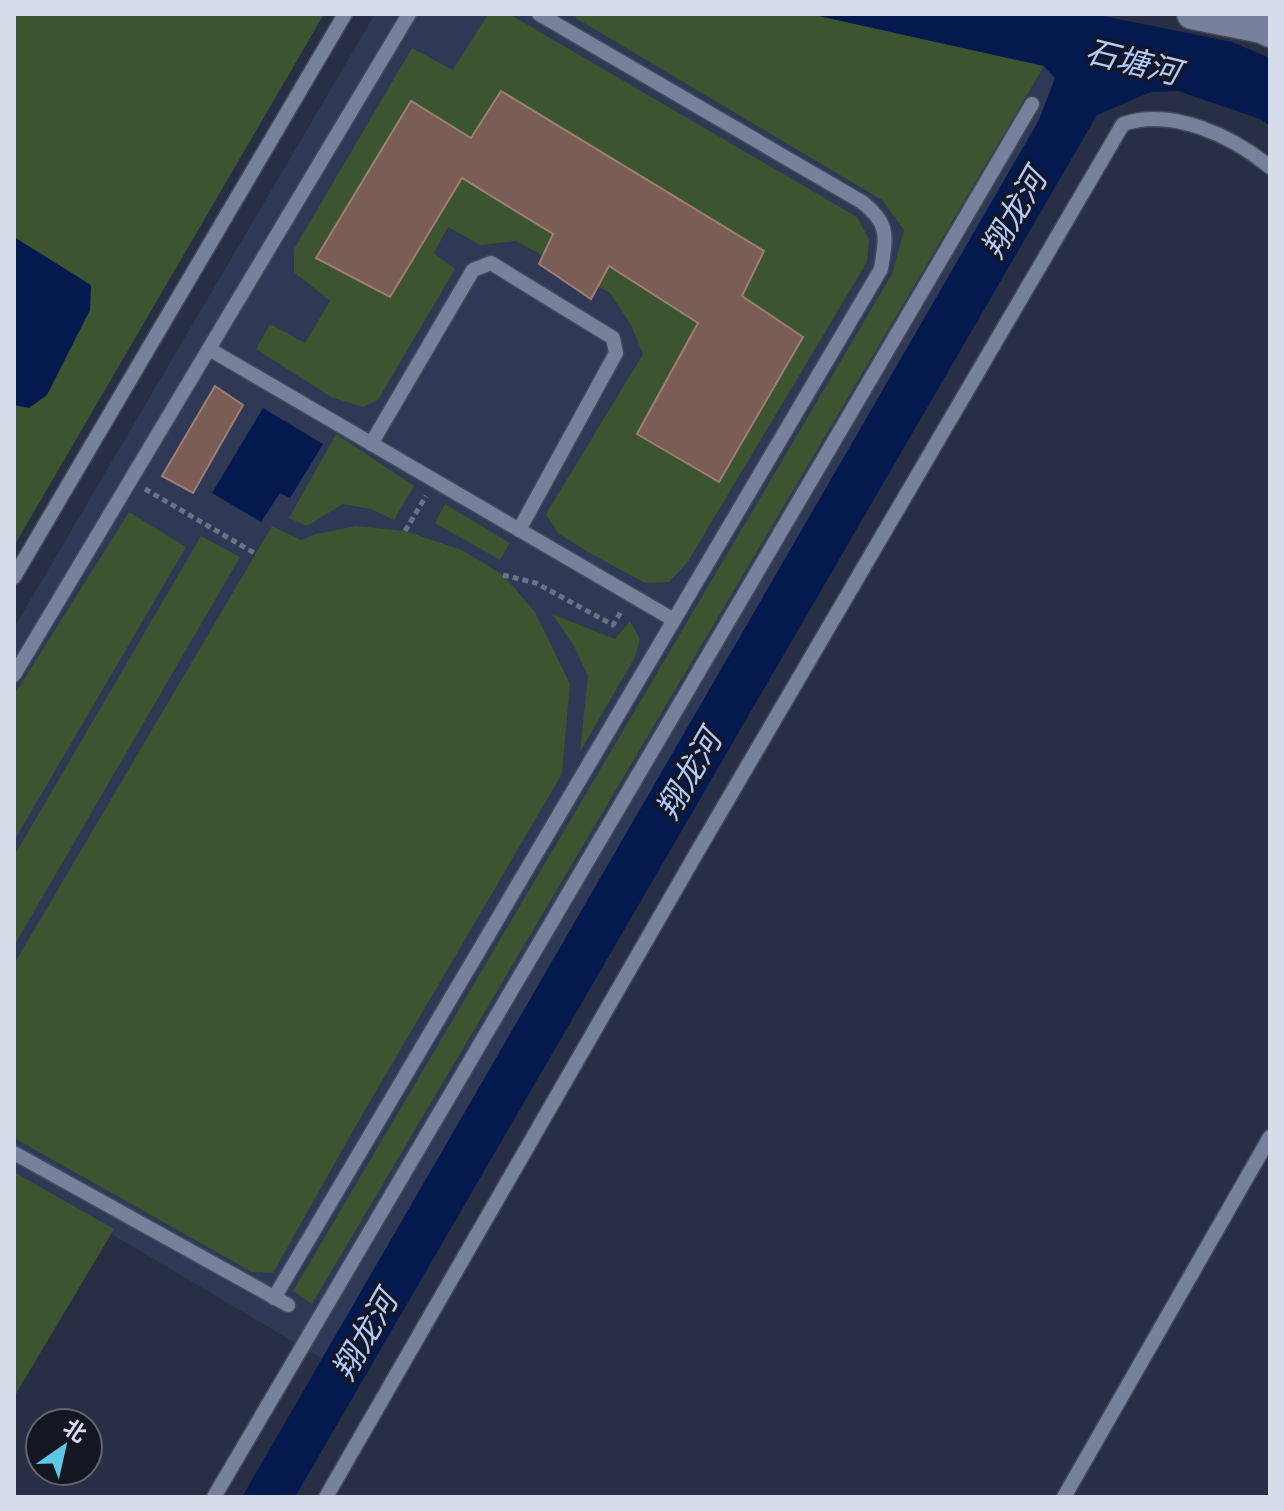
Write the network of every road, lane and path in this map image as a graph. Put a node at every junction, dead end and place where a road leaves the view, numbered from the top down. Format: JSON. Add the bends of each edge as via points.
{"nodes":[{"id":1,"x":345,"y":14,"type":"edge"},
{"id":2,"x":409,"y":14,"type":"edge"},
{"id":3,"x":539,"y":14,"type":"edge"},
{"id":4,"x":1192,"y":14,"type":"edge"},
{"id":5,"x":1270,"y":32,"type":"edge"},
{"id":6,"x":1032,"y":104,"type":"dead end"},
{"id":7,"x":1270,"y":167,"type":"edge"},
{"id":8,"x":209,"y":349,"type":"junction"},
{"id":9,"x":371,"y":444,"type":"junction"},
{"id":10,"x":131,"y":480,"type":"junction"},
{"id":11,"x":435,"y":481,"type":"junction"},
{"id":12,"x":519,"y":530,"type":"junction"},
{"id":13,"x":405,"y":531,"type":"dead end"},
{"id":14,"x":256,"y":554,"type":"dead end"},
{"id":15,"x":503,"y":575,"type":"dead end"},
{"id":16,"x":14,"y":577,"type":"edge"},
{"id":17,"x":632,"y":596,"type":"junction"},
{"id":18,"x":674,"y":620,"type":"junction"},
{"id":19,"x":14,"y":675,"type":"edge"},
{"id":20,"x":1270,"y":1137,"type":"edge"},
{"id":21,"x":14,"y":1153,"type":"edge"},
{"id":22,"x":214,"y":1497,"type":"edge"},
{"id":23,"x":326,"y":1497,"type":"edge"},
{"id":24,"x":1064,"y":1497,"type":"edge"}],
"edges":[{"from":1,"to":16,"type":"lane"},
{"from":2,"to":8,"type":"lane"},
{"from":3,"to":18,"type":"lane","via":[[862,202],[879,215],[886,238],[881,269]]},
{"from":4,"to":5,"type":"street"},
{"from":6,"to":22,"type":"lane"},
{"from":7,"to":23,"type":"lane","via":[[1225,137],[1187,124],[1140,118],[1123,124]]},
{"from":8,"to":9,"type":"lane"},
{"from":8,"to":10,"type":"lane"},
{"from":9,"to":11,"type":"lane"},
{"from":9,"to":12,"type":"lane","via":[[473,270],[491,263],[613,338],[616,353]]},
{"from":10,"to":14,"type":"path"},
{"from":10,"to":19,"type":"lane"},
{"from":11,"to":12,"type":"lane"},
{"from":11,"to":13,"type":"path"},
{"from":12,"to":17,"type":"lane"},
{"from":15,"to":17,"type":"path","via":[[536,583],[613,625]]},
{"from":17,"to":18,"type":"lane"},
{"from":18,"to":21,"type":"lane","via":[[281,1302]]},
{"from":20,"to":24,"type":"lane"}]}
